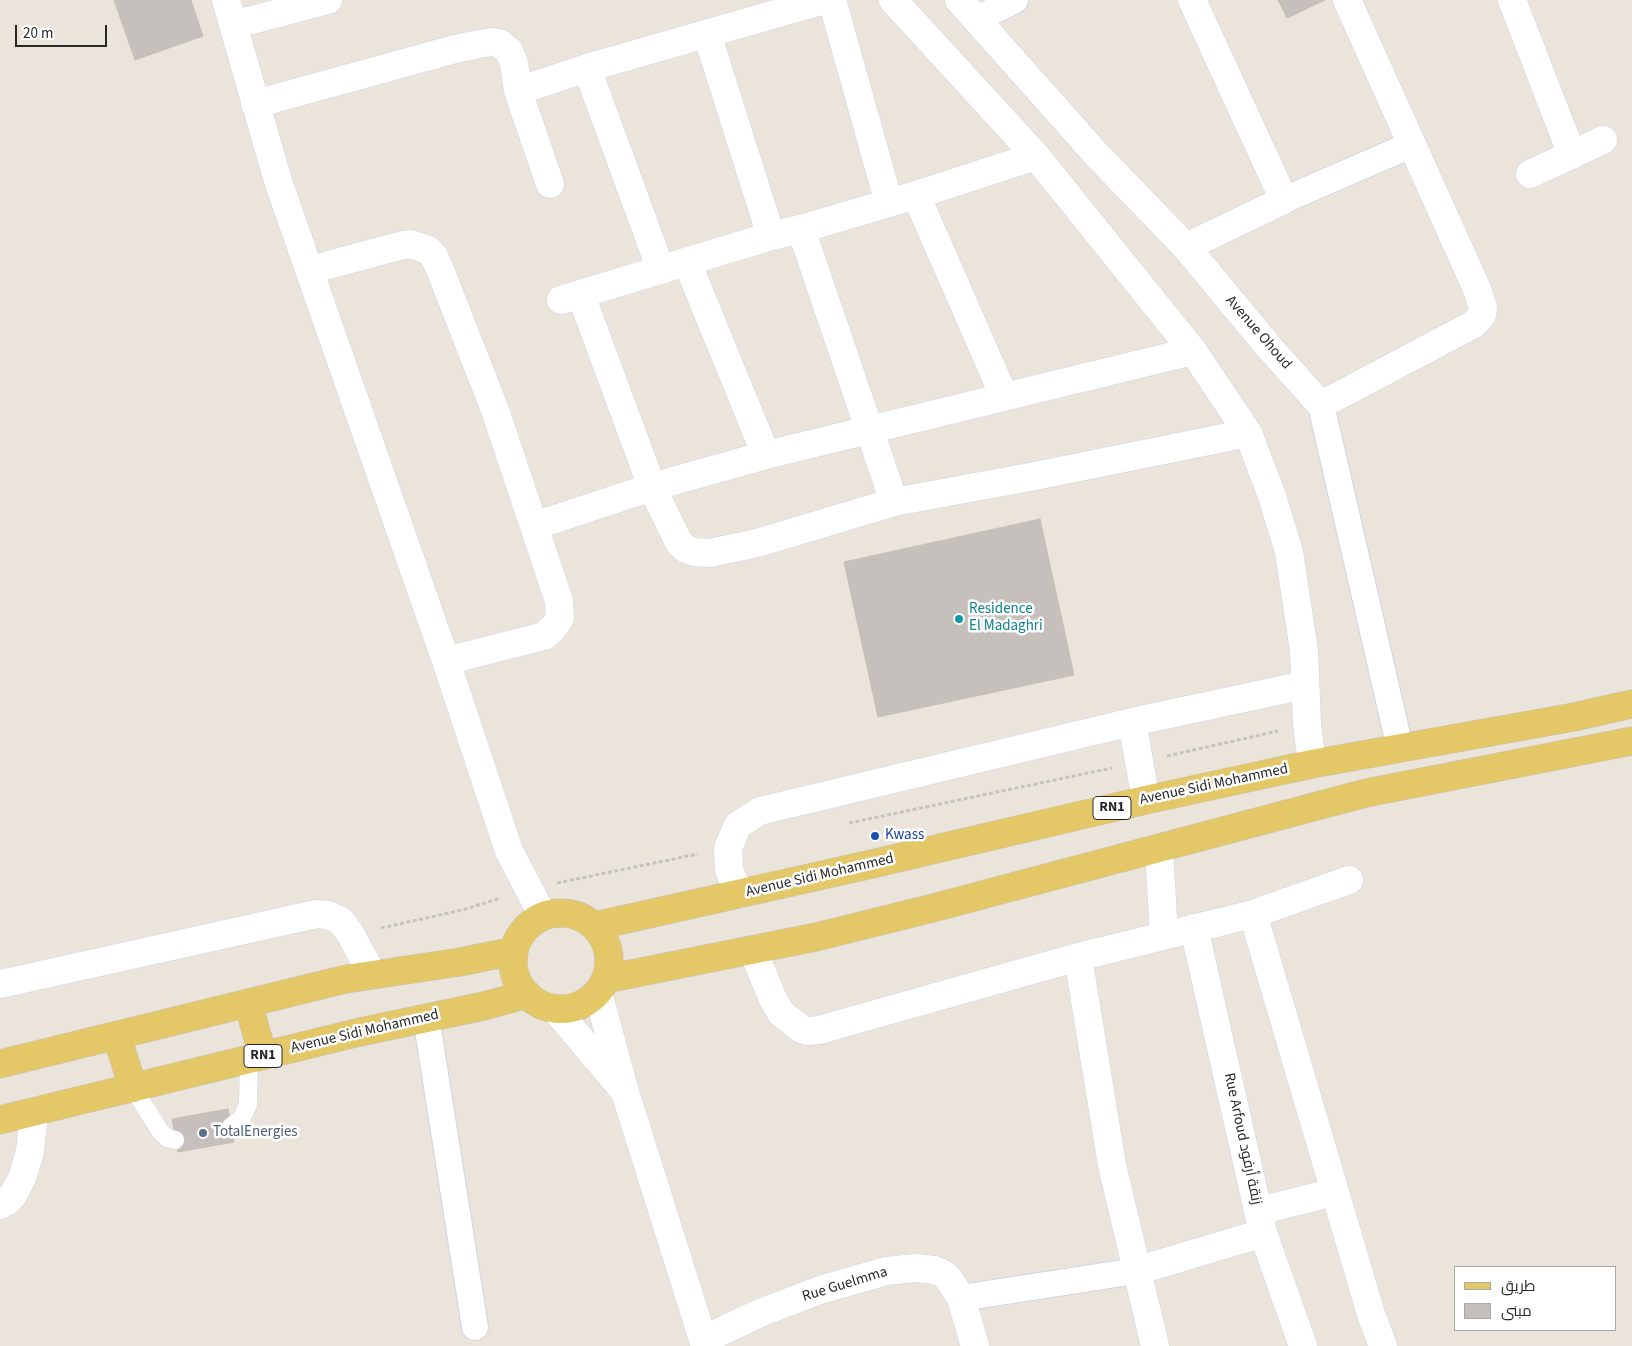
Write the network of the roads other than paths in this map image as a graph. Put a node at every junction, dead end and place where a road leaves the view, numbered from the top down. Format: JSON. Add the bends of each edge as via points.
{"nodes":[{"id":1,"x":328,"y":0,"type":"edge"},
{"id":2,"x":824,"y":0,"type":"edge"},
{"id":3,"x":832,"y":0,"type":"edge"},
{"id":4,"x":893,"y":0,"type":"edge"},
{"id":5,"x":1015,"y":0,"type":"edge"},
{"id":6,"x":1192,"y":0,"type":"edge"},
{"id":7,"x":1347,"y":0,"type":"edge"},
{"id":8,"x":1512,"y":0,"type":"edge"},
{"id":9,"x":967,"y":10,"type":"edge"},
{"id":10,"x":229,"y":13,"type":"edge"},
{"id":11,"x":707,"y":34,"type":"junction"},
{"id":12,"x":587,"y":68,"type":"junction"},
{"id":13,"x":518,"y":91,"type":"junction"},
{"id":14,"x":255,"y":104,"type":"junction"},
{"id":15,"x":1603,"y":140,"type":"dead end"},
{"id":16,"x":1412,"y":144,"type":"junction"},
{"id":17,"x":1572,"y":155,"type":"junction"},
{"id":18,"x":1036,"y":156,"type":"junction"},
{"id":19,"x":1530,"y":174,"type":"dead end"},
{"id":20,"x":550,"y":184,"type":"dead end"},
{"id":21,"x":916,"y":195,"type":"junction"},
{"id":22,"x":1284,"y":200,"type":"junction"},
{"id":23,"x":889,"y":203,"type":"junction"},
{"id":24,"x":801,"y":229,"type":"junction"},
{"id":25,"x":771,"y":236,"type":"junction"},
{"id":26,"x":1186,"y":248,"type":"junction"},
{"id":27,"x":687,"y":262,"type":"junction"},
{"id":28,"x":310,"y":270,"type":"junction"},
{"id":29,"x":661,"y":270,"type":"junction"},
{"id":30,"x":1193,"y":351,"type":"junction"},
{"id":31,"x":1004,"y":396,"type":"junction"},
{"id":32,"x":1321,"y":405,"type":"junction"},
{"id":33,"x":868,"y":430,"type":"junction"},
{"id":34,"x":1248,"y":432,"type":"junction"},
{"id":35,"x":766,"y":455,"type":"junction"},
{"id":36,"x":652,"y":486,"type":"junction"},
{"id":37,"x":894,"y":502,"type":"junction"},
{"id":38,"x":534,"y":526,"type":"junction"},
{"id":39,"x":446,"y":661,"type":"junction"},
{"id":40,"x":1305,"y":685,"type":"junction"},
{"id":41,"x":1632,"y":704,"type":"edge"},
{"id":42,"x":1132,"y":722,"type":"junction"},
{"id":43,"x":1632,"y":740,"type":"edge"},
{"id":44,"x":1400,"y":748,"type":"junction"},
{"id":45,"x":1312,"y":764,"type":"junction"},
{"id":46,"x":1146,"y":800,"type":"junction"},
{"id":47,"x":1159,"y":849,"type":"junction"},
{"id":48,"x":1349,"y":880,"type":"dead end"},
{"id":49,"x":739,"y":894,"type":"junction"},
{"id":50,"x":1253,"y":914,"type":"junction"},
{"id":51,"x":543,"y":916,"type":"junction"},
{"id":52,"x":594,"y":926,"type":"junction"},
{"id":53,"x":1194,"y":928,"type":"junction"},
{"id":54,"x":1164,"y":935,"type":"junction"},
{"id":55,"x":514,"y":951,"type":"junction"},
{"id":56,"x":753,"y":951,"type":"junction"},
{"id":57,"x":1078,"y":957,"type":"junction"},
{"id":58,"x":372,"y":974,"type":"junction"},
{"id":59,"x":0,"y":984,"type":"edge"},
{"id":60,"x":602,"y":986,"type":"junction"},
{"id":61,"x":527,"y":994,"type":"junction"},
{"id":62,"x":248,"y":1003,"type":"junction"},
{"id":63,"x":554,"y":1009,"type":"junction"},
{"id":64,"x":426,"y":1018,"type":"junction"},
{"id":65,"x":117,"y":1036,"type":"junction"},
{"id":66,"x":256,"y":1058,"type":"junction"},
{"id":67,"x":0,"y":1064,"type":"edge"},
{"id":68,"x":133,"y":1088,"type":"junction"},
{"id":69,"x":626,"y":1092,"type":"junction"},
{"id":70,"x":34,"y":1112,"type":"junction"},
{"id":71,"x":0,"y":1120,"type":"edge"},
{"id":72,"x":231,"y":1127,"type":"dead end"},
{"id":73,"x":175,"y":1140,"type":"dead end"},
{"id":74,"x":1335,"y":1192,"type":"junction"},
{"id":75,"x":0,"y":1205,"type":"edge"},
{"id":76,"x":1260,"y":1222,"type":"junction"},
{"id":77,"x":1136,"y":1271,"type":"junction"},
{"id":78,"x":961,"y":1298,"type":"junction"},
{"id":79,"x":475,"y":1327,"type":"dead end"},
{"id":80,"x":704,"y":1343,"type":"edge"},
{"id":81,"x":975,"y":1346,"type":"edge"},
{"id":82,"x":1155,"y":1346,"type":"edge"},
{"id":83,"x":1303,"y":1346,"type":"edge"},
{"id":84,"x":1383,"y":1346,"type":"edge"}],
"edges":[{"from":1,"to":10,"type":"street"},
{"from":2,"to":11,"type":"street"},
{"from":3,"to":23,"type":"street"},
{"from":4,"to":18,"type":"street"},
{"from":5,"to":9,"type":"street"},
{"from":6,"to":22,"type":"street"},
{"from":7,"to":16,"type":"street"},
{"from":8,"to":17,"type":"street"},
{"from":9,"to":26,"type":"street","name":"Avenue Ohoud","via":[[1097,155]]},
{"from":10,"to":14,"type":"street"},
{"from":11,"to":12,"type":"street"},
{"from":11,"to":25,"type":"street"},
{"from":12,"to":13,"type":"street"},
{"from":12,"to":29,"type":"street"},
{"from":13,"to":14,"type":"street","via":[[509,51],[492,42],[455,49]]},
{"from":13,"to":20,"type":"street"},
{"from":14,"to":28,"type":"street"},
{"from":15,"to":17,"type":"street"},
{"from":16,"to":22,"type":"street"},
{"from":16,"to":32,"type":"street","via":[[1478,289],[1482,315],[1474,324]]},
{"from":17,"to":19,"type":"street"},
{"from":18,"to":21,"type":"street"},
{"from":18,"to":30,"type":"street"},
{"from":21,"to":23,"type":"street"},
{"from":21,"to":31,"type":"street"},
{"from":22,"to":26,"type":"street"},
{"from":23,"to":24,"type":"street"},
{"from":24,"to":25,"type":"street"},
{"from":24,"to":33,"type":"street"},
{"from":25,"to":27,"type":"street"},
{"from":26,"to":32,"type":"street","name":"Avenue Ohoud"},
{"from":27,"to":29,"type":"street"},
{"from":27,"to":35,"type":"street"},
{"from":28,"to":38,"type":"street","via":[[411,244],[428,250],[434,256],[494,410]]},
{"from":28,"to":39,"type":"street"},
{"from":29,"to":36,"type":"street","via":[[571,297]]},
{"from":30,"to":31,"type":"street"},
{"from":30,"to":34,"type":"street"},
{"from":31,"to":33,"type":"street"},
{"from":32,"to":44,"type":"street","name":"Avenue Ohoud"},
{"from":33,"to":35,"type":"street"},
{"from":33,"to":37,"type":"street"},
{"from":34,"to":37,"type":"street"},
{"from":34,"to":40,"type":"street","via":[[1272,496],[1288,552],[1304,651]]},
{"from":35,"to":36,"type":"street"},
{"from":36,"to":37,"type":"street","via":[[679,543],[702,553],[757,543]]},
{"from":36,"to":38,"type":"street"},
{"from":38,"to":39,"type":"street","via":[[560,601],[560,618],[544,636]]},
{"from":39,"to":51,"type":"street","via":[[509,850]]},
{"from":40,"to":42,"type":"street"},
{"from":40,"to":45,"type":"street"},
{"from":41,"to":44,"type":"main road","name":"Avenue Sidi Mohammed","number":"RN1"},
{"from":42,"to":46,"type":"street"},
{"from":42,"to":49,"type":"street","via":[[760,811],[738,825],[728,848],[728,870]]},
{"from":43,"to":47,"type":"main road","via":[[1366,793]]},
{"from":44,"to":45,"type":"main road","name":"Avenue Sidi Mohammed","number":"RN1"},
{"from":45,"to":46,"type":"main road","name":"Avenue Sidi Mohammed","number":"RN1"},
{"from":46,"to":49,"type":"main road","name":"Avenue Sidi Mohammed","number":"RN1"},
{"from":47,"to":54,"type":"street"},
{"from":47,"to":56,"type":"main road","via":[[915,913]]},
{"from":48,"to":50,"type":"street"},
{"from":49,"to":52,"type":"main road","name":"Avenue Sidi Mohammed","number":"RN1"},
{"from":50,"to":53,"type":"street"},
{"from":50,"to":74,"type":"street"},
{"from":51,"to":52,"type":"main road","via":[[560,913],[579,916]]},
{"from":51,"to":55,"type":"main road","via":[[524,930]]},
{"from":52,"to":60,"type":"main road","via":[[604,937],[610,965]]},
{"from":53,"to":54,"type":"street"},
{"from":53,"to":76,"type":"street","name":"Rue Arfoud زنقة أرفود"},
{"from":54,"to":57,"type":"street"},
{"from":55,"to":58,"type":"main road"},
{"from":55,"to":61,"type":"main road","via":[[513,967]]},
{"from":56,"to":57,"type":"street","via":[[781,1013],[807,1031]]},
{"from":56,"to":60,"type":"main road"},
{"from":57,"to":77,"type":"street","via":[[1112,1165]]},
{"from":58,"to":59,"type":"street","via":[[341,921],[316,914]]},
{"from":58,"to":62,"type":"main road"},
{"from":60,"to":63,"type":"main road","via":[[586,1003],[571,1009]]},
{"from":60,"to":69,"type":"street"},
{"from":61,"to":63,"type":"main road"},
{"from":61,"to":64,"type":"main road","name":"Avenue Sidi Mohammed","number":"RN1"},
{"from":62,"to":65,"type":"main road"},
{"from":62,"to":66,"type":"main road"},
{"from":63,"to":69,"type":"street"},
{"from":64,"to":66,"type":"main road","name":"Avenue Sidi Mohammed","number":"RN1"},
{"from":64,"to":79,"type":"street"},
{"from":65,"to":67,"type":"main road"},
{"from":65,"to":68,"type":"main road"},
{"from":66,"to":68,"type":"main road","name":"Avenue Sidi Mohammed","number":"RN1"},
{"from":66,"to":72,"type":"lane","via":[[248,1104],[242,1118]]},
{"from":68,"to":70,"type":"main road","name":"Avenue Sidi Mohammed","number":"RN1"},
{"from":68,"to":73,"type":"lane","via":[[160,1131]]},
{"from":69,"to":80,"type":"street"},
{"from":70,"to":71,"type":"main road","name":"Avenue Sidi Mohammed","number":"RN1"},
{"from":70,"to":75,"type":"street","via":[[30,1152],[22,1178],[13,1195]]},
{"from":74,"to":76,"type":"street"},
{"from":74,"to":84,"type":"street"},
{"from":76,"to":77,"type":"street"},
{"from":76,"to":83,"type":"street","name":"Rue Arfoud زنقة أرفود"},
{"from":77,"to":78,"type":"street"},
{"from":77,"to":82,"type":"street"},
{"from":78,"to":80,"type":"street","name":"Rue Guelmma","via":[[948,1278],[934,1270],[886,1271],[820,1290],[760,1314]]},
{"from":78,"to":81,"type":"street","name":"Rue Guelmma"}]}
